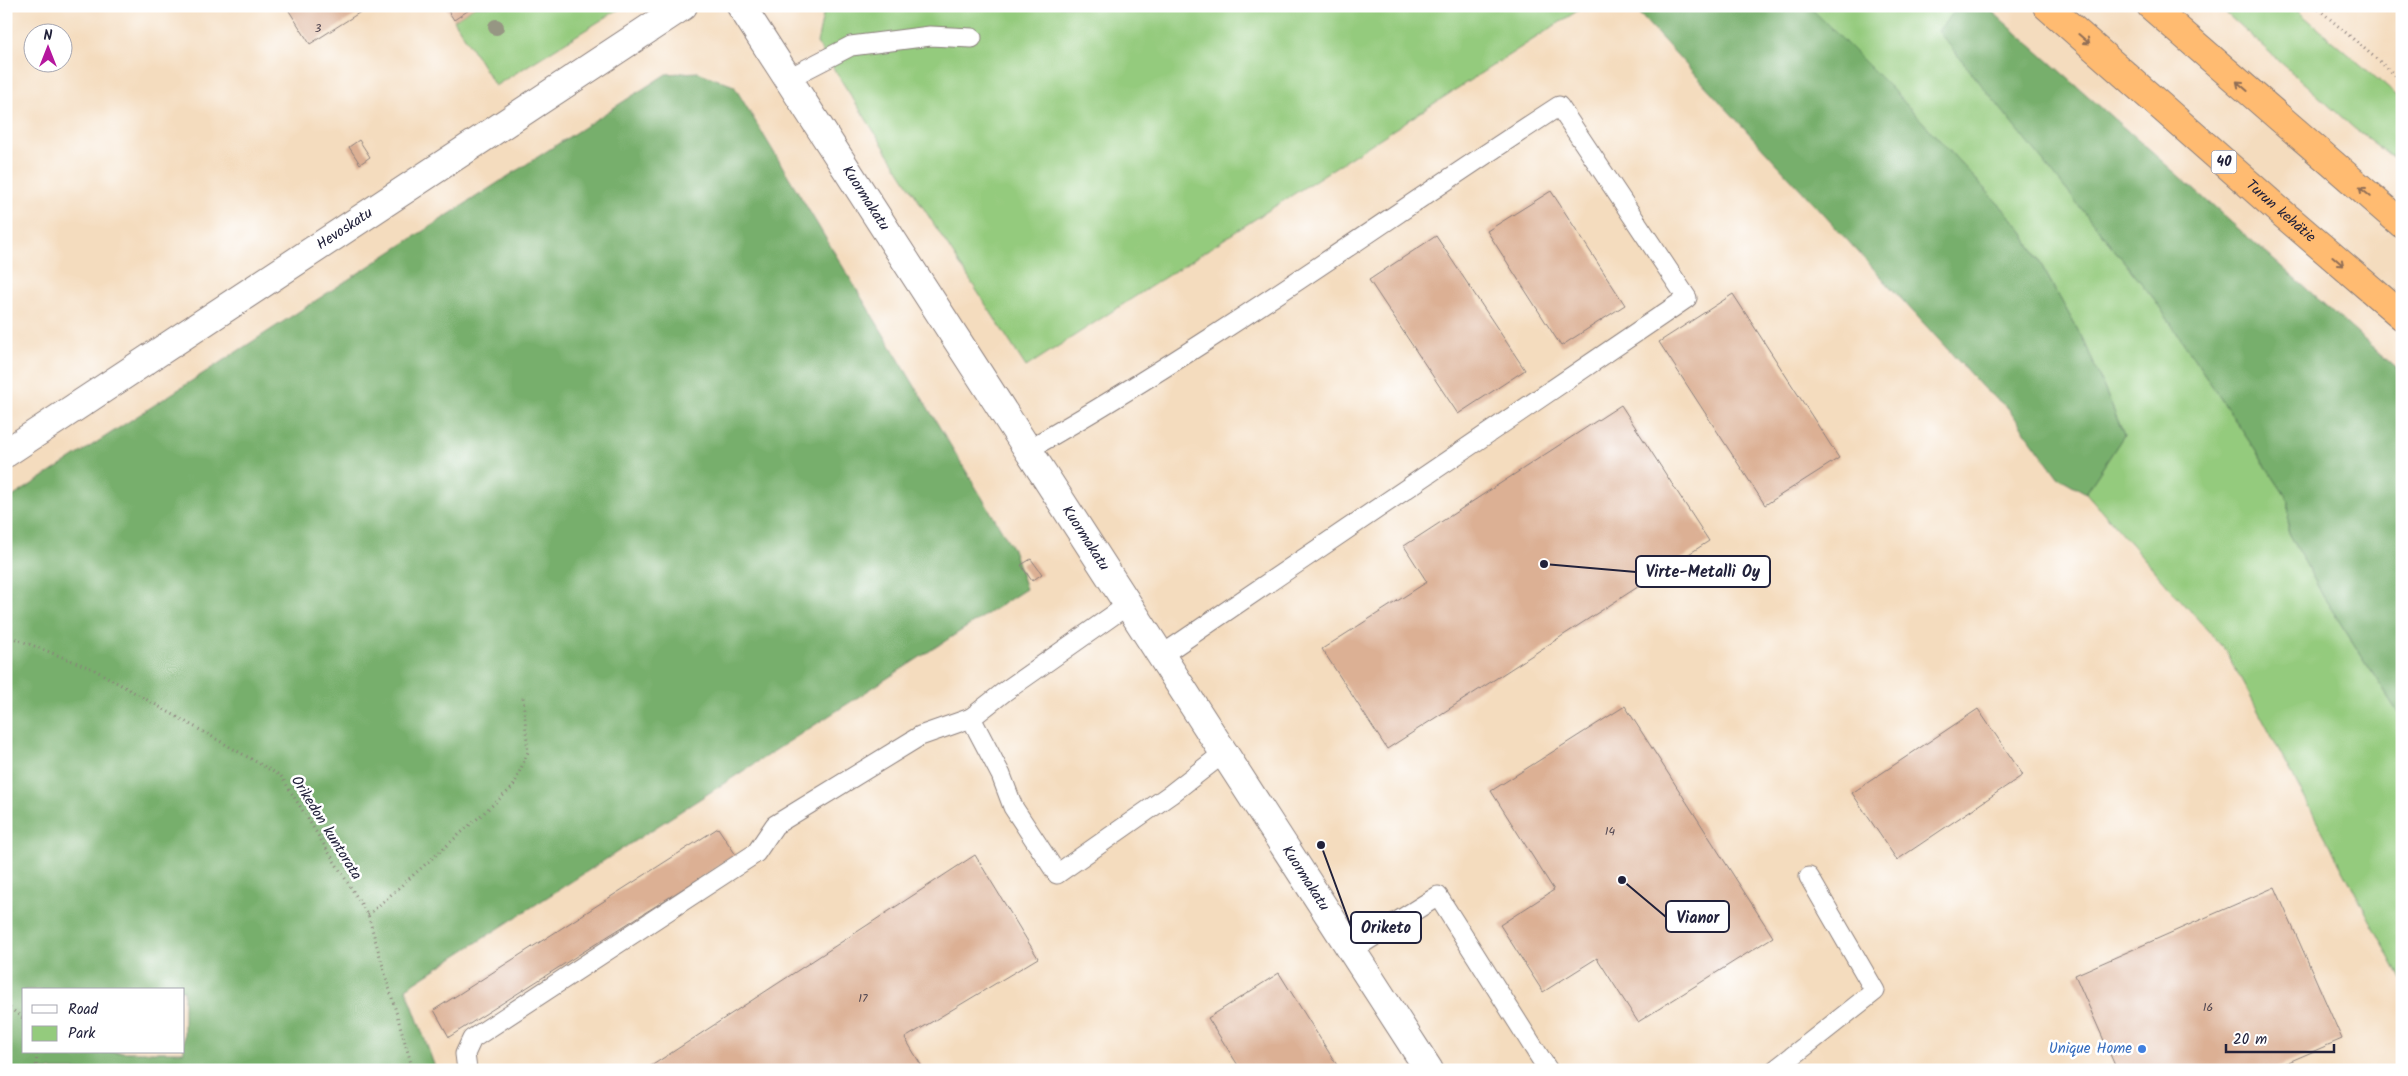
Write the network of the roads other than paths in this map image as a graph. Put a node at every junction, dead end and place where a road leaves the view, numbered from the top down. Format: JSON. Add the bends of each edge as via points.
{"nodes":[{"id":1,"x":683,"y":6,"type":"edge"},
{"id":2,"x":742,"y":6,"type":"edge"},
{"id":3,"x":2047,"y":6,"type":"edge"},
{"id":4,"x":2151,"y":6,"type":"edge"},
{"id":5,"x":972,"y":38,"type":"dead end"},
{"id":6,"x":788,"y":78,"type":"junction"},
{"id":7,"x":2402,"y":224,"type":"edge"},
{"id":8,"x":2402,"y":316,"type":"edge"},
{"id":9,"x":1028,"y":449,"type":"junction"},
{"id":10,"x":6,"y":453,"type":"edge"},
{"id":11,"x":1129,"y":604,"type":"junction"},
{"id":12,"x":1162,"y":655,"type":"junction"},
{"id":13,"x":970,"y":718,"type":"junction"},
{"id":14,"x":1225,"y":752,"type":"junction"},
{"id":15,"x":1809,"y":877,"type":"dead end"},
{"id":16,"x":1352,"y":950,"type":"junction"},
{"id":17,"x":467,"y":1070,"type":"edge"},
{"id":18,"x":1429,"y":1070,"type":"edge"},
{"id":19,"x":1548,"y":1070,"type":"edge"},
{"id":20,"x":1775,"y":1070,"type":"edge"}],
"edges":[{"from":1,"to":10,"type":"street","name":"Hevoskatu"},
{"from":2,"to":6,"type":"street","name":"Kuormakatu"},
{"from":3,"to":8,"type":"highway","name":"Turun kehätie","number":"40","one_way":true},
{"from":7,"to":4,"type":"highway","one_way":true},
{"from":5,"to":6,"type":"lane","via":[[930,36],[851,46]]},
{"from":6,"to":9,"type":"street","name":"Kuormakatu"},
{"from":9,"to":11,"type":"street","name":"Kuormakatu"},
{"from":9,"to":12,"type":"lane","via":[[1213,338],[1559,106],[1687,298]]},
{"from":11,"to":12,"type":"street","name":"Kuormakatu"},
{"from":11,"to":13,"type":"lane"},
{"from":12,"to":14,"type":"street","name":"Kuormakatu"},
{"from":13,"to":14,"type":"lane","via":[[1001,775],[1014,807],[1057,874],[1172,794]]},
{"from":13,"to":17,"type":"lane","via":[[920,736],[775,825],[756,853],[472,1039],[465,1054]]},
{"from":14,"to":16,"type":"street","name":"Kuormakatu"},
{"from":15,"to":20,"type":"lane","via":[[1875,991]]},
{"from":16,"to":18,"type":"street","name":"Kuormakatu"},
{"from":16,"to":19,"type":"lane","via":[[1438,896]]}]}
